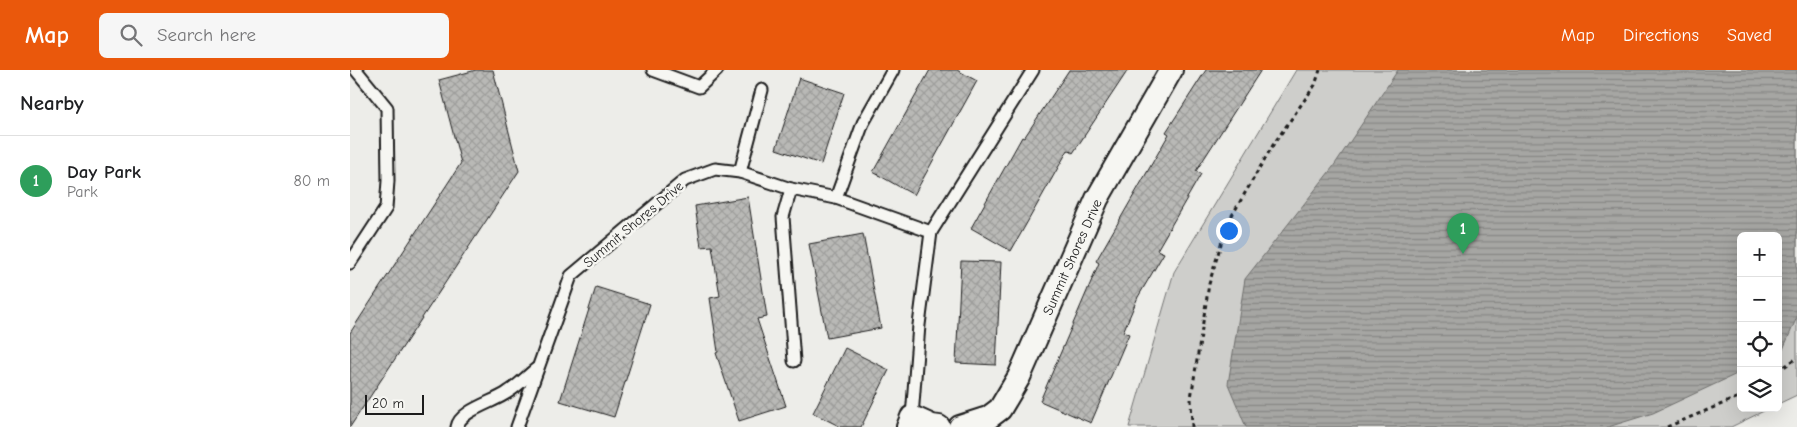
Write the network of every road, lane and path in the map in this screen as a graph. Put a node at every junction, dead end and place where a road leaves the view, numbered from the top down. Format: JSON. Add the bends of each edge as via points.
{"nodes":[{"id":1,"x":356,"y":70,"type":"edge"},
{"id":2,"x":653,"y":70,"type":"edge"},
{"id":3,"x":717,"y":70,"type":"edge"},
{"id":4,"x":893,"y":70,"type":"edge"},
{"id":5,"x":1033,"y":70,"type":"edge"},
{"id":6,"x":1172,"y":70,"type":"edge"},
{"id":7,"x":1320,"y":70,"type":"edge"},
{"id":8,"x":762,"y":90,"type":"dead end"},
{"id":9,"x":740,"y":172,"type":"junction"},
{"id":10,"x":791,"y":189,"type":"junction"},
{"id":11,"x":836,"y":198,"type":"junction"},
{"id":12,"x":931,"y":232,"type":"junction"},
{"id":13,"x":350,"y":264,"type":"edge"},
{"id":14,"x":1797,"y":358,"type":"edge"},
{"id":15,"x":794,"y":361,"type":"dead end"},
{"id":16,"x":1782,"y":367,"type":"edge"},
{"id":17,"x":537,"y":368,"type":"junction"},
{"id":18,"x":1737,"y":398,"type":"edge"},
{"id":19,"x":910,"y":422,"type":"edge"},
{"id":20,"x":457,"y":427,"type":"edge"},
{"id":21,"x":517,"y":427,"type":"edge"},
{"id":22,"x":939,"y":427,"type":"edge"},
{"id":23,"x":960,"y":427,"type":"edge"},
{"id":24,"x":1192,"y":427,"type":"edge"},
{"id":25,"x":1667,"y":427,"type":"edge"}],
"edges":[{"from":1,"to":13,"type":"lane","via":[[387,108],[388,181],[386,208]]},
{"from":2,"to":3,"type":"lane","via":[[700,87]]},
{"from":4,"to":11,"type":"lane","via":[[862,123]]},
{"from":5,"to":12,"type":"lane"},
{"from":6,"to":23,"type":"street","name":"Summit Shores Drive","via":[[1098,199],[1019,376],[1000,409],[988,418]]},
{"from":7,"to":24,"type":"path","via":[[1315,85],[1273,145],[1227,224],[1209,284],[1191,398]]},
{"from":8,"to":9,"type":"lane"},
{"from":9,"to":10,"type":"lane","name":"Summit Shores Drive"},
{"from":9,"to":17,"type":"lane","name":"Summit Shores Drive","via":[[715,169],[685,180],[571,276]]},
{"from":10,"to":11,"type":"lane","name":"Summit Shores Drive"},
{"from":10,"to":15,"type":"lane","via":[[783,217]]},
{"from":11,"to":12,"type":"lane","name":"Summit Shores Drive"},
{"from":12,"to":19,"type":"lane"},
{"from":14,"to":16,"type":"path"},
{"from":17,"to":20,"type":"lane","name":"Summit Shores Drive","via":[[508,393],[466,414]]},
{"from":17,"to":21,"type":"lane","name":"Summit Shores Drive"},
{"from":18,"to":25,"type":"path"},
{"from":19,"to":22,"type":"street"}]}
